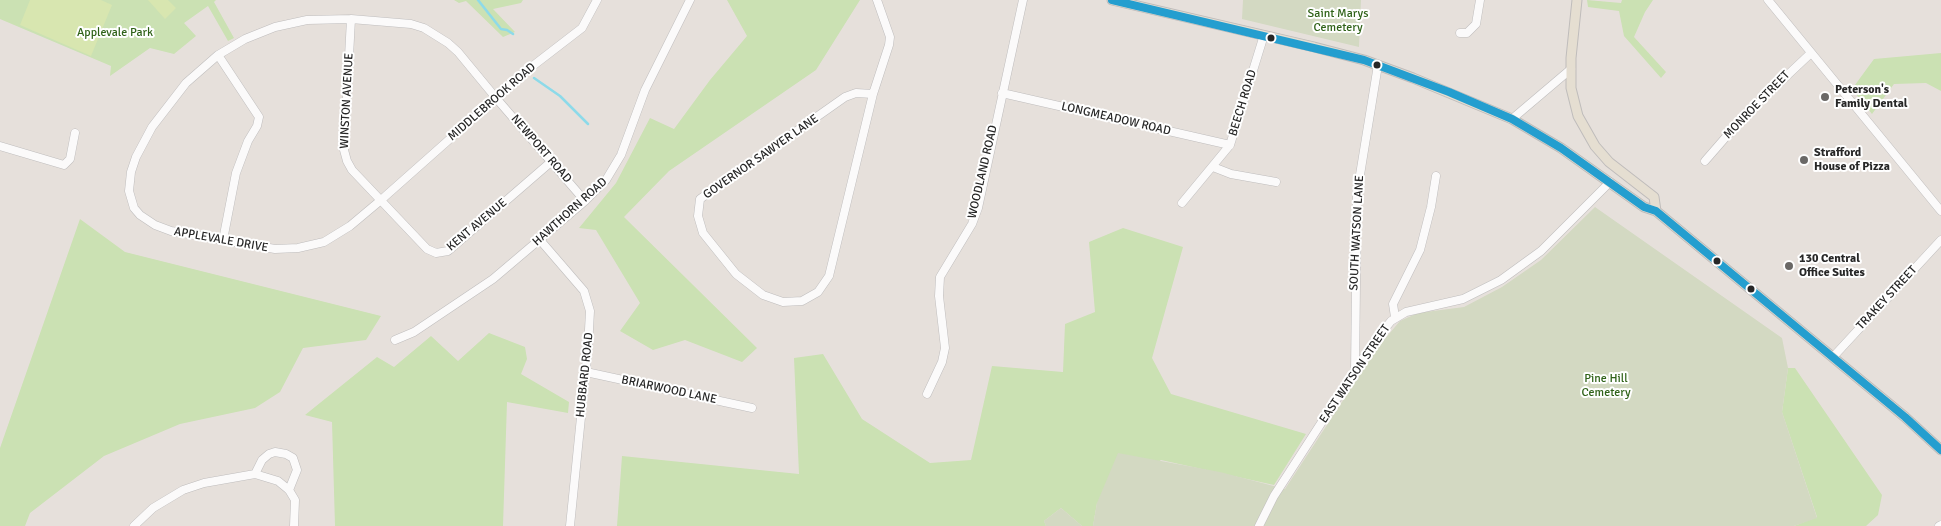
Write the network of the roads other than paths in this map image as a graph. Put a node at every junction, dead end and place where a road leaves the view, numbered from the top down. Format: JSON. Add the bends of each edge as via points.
{"nodes":[{"id":1,"x":597,"y":0,"type":"edge"},
{"id":2,"x":690,"y":0,"type":"edge"},
{"id":3,"x":878,"y":0,"type":"edge"},
{"id":4,"x":1023,"y":0,"type":"edge"},
{"id":5,"x":1112,"y":0,"type":"edge"},
{"id":6,"x":1480,"y":0,"type":"edge"},
{"id":7,"x":1577,"y":0,"type":"edge"},
{"id":8,"x":1768,"y":0,"type":"edge"},
{"id":9,"x":351,"y":19,"type":"junction"},
{"id":10,"x":1460,"y":33,"type":"dead end"},
{"id":11,"x":1264,"y":35,"type":"junction"},
{"id":12,"x":1811,"y":52,"type":"junction"},
{"id":13,"x":218,"y":55,"type":"junction"},
{"id":14,"x":1378,"y":65,"type":"junction"},
{"id":15,"x":1571,"y":69,"type":"junction"},
{"id":16,"x":1002,"y":93,"type":"junction"},
{"id":17,"x":873,"y":94,"type":"junction"},
{"id":18,"x":496,"y":98,"type":"junction"},
{"id":19,"x":1512,"y":119,"type":"junction"},
{"id":20,"x":76,"y":133,"type":"dead end"},
{"id":21,"x":1230,"y":145,"type":"junction"},
{"id":22,"x":0,"y":146,"type":"edge"},
{"id":23,"x":552,"y":161,"type":"junction"},
{"id":24,"x":1705,"y":161,"type":"dead end"},
{"id":25,"x":1213,"y":167,"type":"junction"},
{"id":26,"x":1623,"y":172,"type":"junction"},
{"id":27,"x":1436,"y":176,"type":"dead end"},
{"id":28,"x":1276,"y":182,"type":"dead end"},
{"id":29,"x":1610,"y":182,"type":"junction"},
{"id":30,"x":381,"y":200,"type":"junction"},
{"id":31,"x":585,"y":201,"type":"junction"},
{"id":32,"x":1182,"y":203,"type":"dead end"},
{"id":33,"x":1656,"y":211,"type":"junction"},
{"id":34,"x":1941,"y":211,"type":"edge"},
{"id":35,"x":223,"y":240,"type":"junction"},
{"id":36,"x":540,"y":240,"type":"junction"},
{"id":37,"x":1941,"y":240,"type":"edge"},
{"id":38,"x":1395,"y":317,"type":"junction"},
{"id":39,"x":395,"y":340,"type":"dead end"},
{"id":40,"x":1833,"y":357,"type":"junction"},
{"id":41,"x":586,"y":372,"type":"junction"},
{"id":42,"x":1354,"y":372,"type":"junction"},
{"id":43,"x":927,"y":394,"type":"dead end"},
{"id":44,"x":752,"y":408,"type":"dead end"},
{"id":45,"x":1941,"y":450,"type":"edge"},
{"id":46,"x":255,"y":474,"type":"junction"},
{"id":47,"x":289,"y":490,"type":"junction"},
{"id":48,"x":134,"y":526,"type":"edge"},
{"id":49,"x":294,"y":526,"type":"edge"},
{"id":50,"x":570,"y":526,"type":"edge"},
{"id":51,"x":1258,"y":526,"type":"edge"}],
"edges":[{"from":1,"to":18,"type":"street","name":"MIDDLEBROOK ROAD","via":[[582,28]]},
{"from":2,"to":31,"type":"street","name":"HAWTHORN ROAD","via":[[645,90],[615,166]]},
{"from":3,"to":17,"type":"street","name":"GOVERNOR SAWYER LANE","via":[[890,37]]},
{"from":4,"to":16,"type":"street","name":"WOODLAND ROAD"},
{"from":5,"to":11,"type":"main road"},
{"from":6,"to":10,"type":"street","via":[[1476,24],[1467,33]]},
{"from":7,"to":15,"type":"main road"},
{"from":8,"to":12,"type":"street"},
{"from":9,"to":13,"type":"street","name":"APPLEVALE DRIVE","via":[[307,20],[275,27]]},
{"from":9,"to":18,"type":"street","name":"APPLEVALE DRIVE","via":[[411,24],[438,36],[458,52]]},
{"from":9,"to":30,"type":"street","name":"WINSTON AVENUE","via":[[345,155],[349,166]]},
{"from":11,"to":14,"type":"main road"},
{"from":11,"to":21,"type":"street","name":"BEECH ROAD"},
{"from":12,"to":24,"type":"street","name":"MONROE STREET","via":[[1731,129]]},
{"from":12,"to":34,"type":"street"},
{"from":13,"to":35,"type":"street","via":[[259,117],[236,173]]},
{"from":13,"to":35,"type":"street","name":"APPLEVALE DRIVE","via":[[186,83],[152,127],[136,157],[129,191],[134,208],[154,225],[171,232]]},
{"from":14,"to":19,"type":"main road"},
{"from":14,"to":42,"type":"street","name":"SOUTH WATSON LANE","via":[[1357,193]]},
{"from":15,"to":19,"type":"street"},
{"from":15,"to":26,"type":"main road","via":[[1572,98],[1583,128],[1609,162]]},
{"from":16,"to":21,"type":"street","name":"LONGMEADOW ROAD"},
{"from":16,"to":43,"type":"street","name":"WOODLAND ROAD","via":[[975,217],[940,277],[945,348]]},
{"from":17,"to":17,"type":"street","name":"GOVERNOR SAWYER LANE","via":[[841,231],[824,285],[812,297],[802,301],[783,302],[763,295],[732,269],[703,233],[698,216],[700,199],[845,97],[856,93]]},
{"from":18,"to":23,"type":"street","name":"NEWPORT ROAD"},
{"from":18,"to":30,"type":"street","name":"MIDDLEBROOK ROAD"},
{"from":19,"to":29,"type":"main road"},
{"from":20,"to":22,"type":"street","via":[[70,158],[64,165]]},
{"from":21,"to":25,"type":"street","name":"BEECH ROAD"},
{"from":23,"to":30,"type":"street","name":"KENT AVENUE","via":[[454,247],[442,253],[427,249]]},
{"from":23,"to":31,"type":"street","name":"NEWPORT ROAD"},
{"from":25,"to":28,"type":"street","via":[[1231,174]]},
{"from":25,"to":32,"type":"street","name":"BEECH ROAD"},
{"from":26,"to":29,"type":"main road"},
{"from":26,"to":33,"type":"main road","via":[[1654,197]]},
{"from":27,"to":38,"type":"street","via":[[1420,250],[1393,304]]},
{"from":29,"to":33,"type":"main road","via":[[1644,207]]},
{"from":29,"to":38,"type":"street","name":"EAST WATSON STREET","via":[[1541,251],[1502,280],[1463,299]]},
{"from":30,"to":35,"type":"street","name":"APPLEVALE DRIVE","via":[[339,234],[316,245],[275,249]]},
{"from":31,"to":36,"type":"street","name":"HAWTHORN ROAD"},
{"from":33,"to":40,"type":"main road"},
{"from":36,"to":39,"type":"street","name":"HAWTHORN ROAD","via":[[473,293],[414,332]]},
{"from":36,"to":41,"type":"street","name":"HUBBARD ROAD","via":[[588,300],[590,321]]},
{"from":37,"to":40,"type":"street","name":"TRAKEY STREET"},
{"from":38,"to":42,"type":"street","name":"EAST WATSON STREET"},
{"from":40,"to":45,"type":"main road","via":[[1924,432]]},
{"from":41,"to":44,"type":"street","name":"BRIARWOOD LANE"},
{"from":41,"to":50,"type":"street","name":"HUBBARD ROAD"},
{"from":42,"to":51,"type":"street","name":"EAST WATSON STREET"},
{"from":46,"to":47,"type":"street","via":[[278,481]]},
{"from":46,"to":47,"type":"street","via":[[262,460],[270,454],[286,454],[293,458],[297,470]]},
{"from":46,"to":48,"type":"street","via":[[182,490],[153,508]]},
{"from":47,"to":49,"type":"street","via":[[295,500]]}]}
